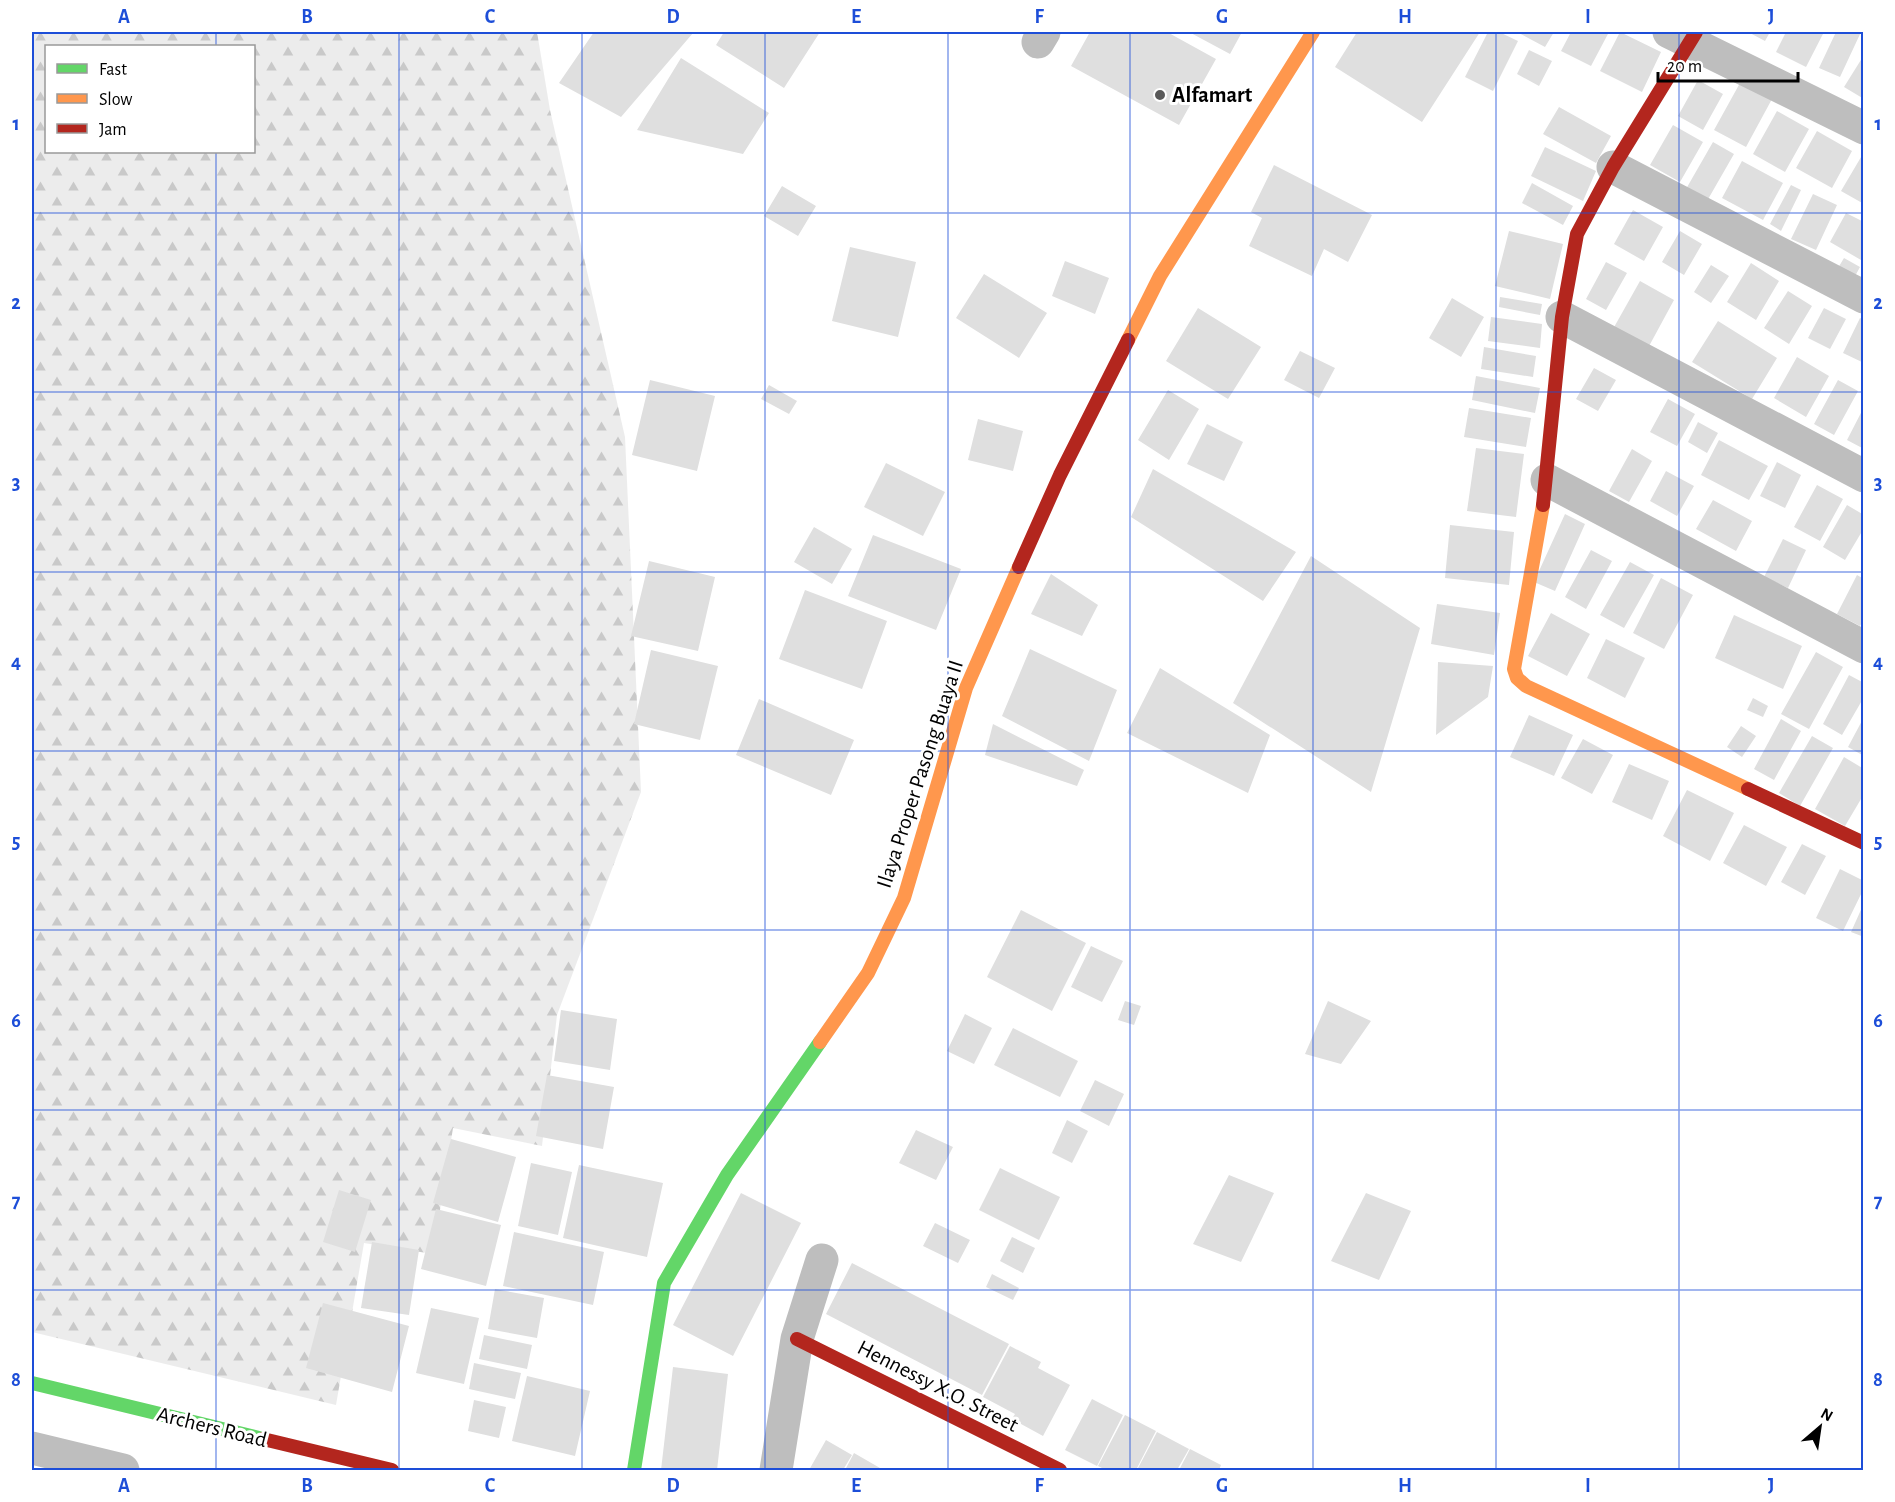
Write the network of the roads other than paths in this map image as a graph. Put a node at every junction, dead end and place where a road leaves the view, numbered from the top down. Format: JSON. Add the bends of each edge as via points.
{"nodes":[{"id":1,"x":1313,"y":32,"type":"edge"},
{"id":2,"x":1684,"y":35,"type":"edge"},
{"id":3,"x":1863,"y":128,"type":"edge"},
{"id":4,"x":1613,"y":167,"type":"junction"},
{"id":5,"x":1863,"y":297,"type":"edge"},
{"id":6,"x":1562,"y":317,"type":"junction"},
{"id":7,"x":1863,"y":476,"type":"edge"},
{"id":8,"x":1547,"y":480,"type":"junction"},
{"id":9,"x":1863,"y":647,"type":"edge"},
{"id":10,"x":1863,"y":843,"type":"edge"},
{"id":11,"x":822,"y":1260,"type":"dead end"},
{"id":12,"x":797,"y":1339,"type":"junction"},
{"id":13,"x":32,"y":1383,"type":"edge"},
{"id":14,"x":32,"y":1448,"type":"edge"},
{"id":15,"x":123,"y":1470,"type":"edge"},
{"id":16,"x":392,"y":1470,"type":"edge"},
{"id":17,"x":634,"y":1470,"type":"edge"},
{"id":18,"x":776,"y":1470,"type":"edge"},
{"id":19,"x":1060,"y":1470,"type":"edge"}],
"edges":[{"from":1,"to":17,"type":"street","name":"Ilaya Proper Pasong Buaya II","via":[[1160,276],[1060,475],[966,688],[904,898],[868,973],[727,1175],[664,1283]]},
{"from":2,"to":3,"type":"street"},
{"from":2,"to":4,"type":"street"},
{"from":4,"to":5,"type":"street"},
{"from":4,"to":6,"type":"street","via":[[1577,234]]},
{"from":6,"to":7,"type":"street"},
{"from":6,"to":8,"type":"street"},
{"from":8,"to":9,"type":"street"},
{"from":8,"to":10,"type":"street","via":[[1514,657],[1517,678],[1526,686]]},
{"from":11,"to":12,"type":"street"},
{"from":12,"to":18,"type":"street"},
{"from":12,"to":19,"type":"street","name":"Hennessy X.O. Street"},
{"from":13,"to":16,"type":"street","name":"Archers Road"},
{"from":14,"to":15,"type":"street"}]}
